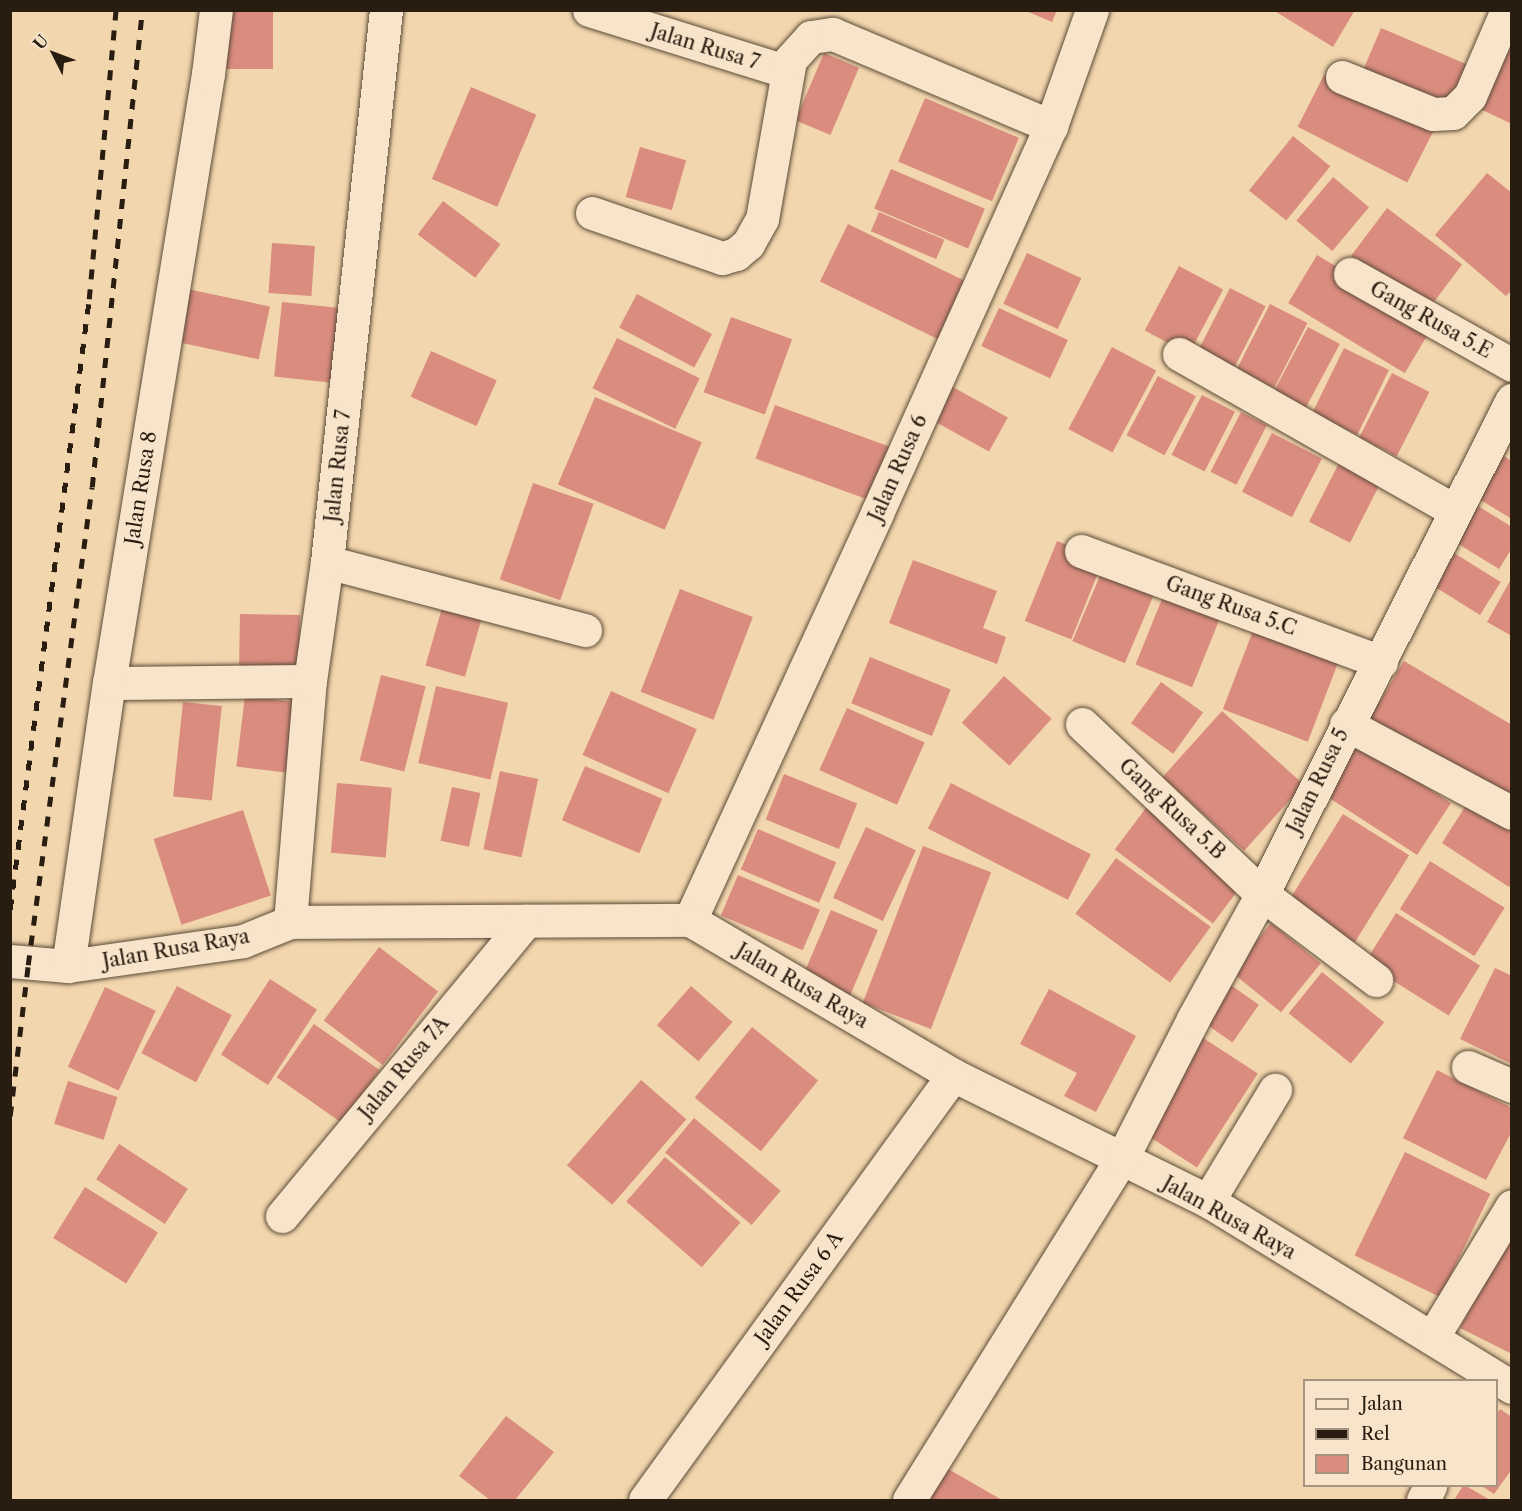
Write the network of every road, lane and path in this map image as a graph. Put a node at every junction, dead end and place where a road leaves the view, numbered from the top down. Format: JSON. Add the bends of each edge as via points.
{"nodes":[{"id":1,"x":216,"y":10,"type":"edge"},
{"id":2,"x":386,"y":10,"type":"edge"},
{"id":3,"x":589,"y":10,"type":"edge"},
{"id":4,"x":1092,"y":10,"type":"edge"},
{"id":5,"x":1507,"y":10,"type":"edge"},
{"id":6,"x":788,"y":72,"type":"junction"},
{"id":7,"x":1342,"y":77,"type":"dead end"},
{"id":8,"x":1051,"y":126,"type":"junction"},
{"id":9,"x":592,"y":213,"type":"dead end"},
{"id":10,"x":1350,"y":274,"type":"dead end"},
{"id":11,"x":1179,"y":354,"type":"dead end"},
{"id":12,"x":1512,"y":365,"type":"edge"},
{"id":13,"x":1512,"y":400,"type":"edge"},
{"id":14,"x":1503,"y":442,"type":"edge"},
{"id":15,"x":1455,"y":511,"type":"junction"},
{"id":16,"x":1081,"y":551,"type":"dead end"},
{"id":17,"x":327,"y":562,"type":"junction"},
{"id":18,"x":585,"y":630,"type":"dead end"},
{"id":19,"x":1381,"y":662,"type":"junction"},
{"id":20,"x":310,"y":681,"type":"junction"},
{"id":21,"x":109,"y":682,"type":"junction"},
{"id":22,"x":1082,"y":724,"type":"dead end"},
{"id":23,"x":1346,"y":724,"type":"junction"},
{"id":24,"x":1512,"y":813,"type":"edge"},
{"id":25,"x":1262,"y":894,"type":"junction"},
{"id":26,"x":690,"y":920,"type":"junction"},
{"id":27,"x":526,"y":921,"type":"junction"},
{"id":28,"x":290,"y":922,"type":"junction"},
{"id":29,"x":10,"y":961,"type":"edge"},
{"id":30,"x":68,"y":966,"type":"junction"},
{"id":31,"x":1376,"y":980,"type":"dead end"},
{"id":32,"x":1468,"y":1067,"type":"dead end"},
{"id":33,"x":953,"y":1075,"type":"junction"},
{"id":34,"x":1512,"y":1086,"type":"edge"},
{"id":35,"x":1275,"y":1090,"type":"dead end"},
{"id":36,"x":1121,"y":1160,"type":"junction"},
{"id":37,"x":1208,"y":1201,"type":"junction"},
{"id":38,"x":1512,"y":1206,"type":"edge"},
{"id":39,"x":282,"y":1216,"type":"dead end"},
{"id":40,"x":1432,"y":1338,"type":"junction"},
{"id":41,"x":1492,"y":1379,"type":"edge"},
{"id":42,"x":645,"y":1500,"type":"edge"},
{"id":43,"x":909,"y":1500,"type":"edge"}],
"edges":[{"from":1,"to":21,"type":"street","name":"Jalan Rusa 8"},
{"from":2,"to":17,"type":"street","name":"Jalan Rusa 7"},
{"from":3,"to":6,"type":"street","name":"Jalan Rusa 7"},
{"from":4,"to":8,"type":"street","name":"Jalan Rusa 6"},
{"from":5,"to":7,"type":"street","via":[[1470,96],[1454,113],[1433,114]]},
{"from":6,"to":8,"type":"street","via":[[790,60],[800,46],[812,37],[833,34]]},
{"from":6,"to":9,"type":"street","via":[[762,219],[748,244],[736,254],[722,258]]},
{"from":8,"to":26,"type":"street","name":"Jalan Rusa 6"},
{"from":10,"to":12,"type":"street","name":"Gang Rusa 5.E"},
{"from":11,"to":15,"type":"street"},
{"from":13,"to":14,"type":"street","name":"Jalan Rusa 5"},
{"from":14,"to":15,"type":"street","name":"Jalan Rusa 5"},
{"from":15,"to":19,"type":"street","name":"Jalan Rusa 5"},
{"from":16,"to":19,"type":"street","name":"Gang Rusa 5.C"},
{"from":17,"to":18,"type":"street"},
{"from":17,"to":20,"type":"street","name":"Jalan Rusa 7"},
{"from":19,"to":23,"type":"street","name":"Jalan Rusa 5"},
{"from":20,"to":21,"type":"street"},
{"from":20,"to":28,"type":"street","name":"Jalan Rusa 7"},
{"from":21,"to":30,"type":"street","name":"Jalan Rusa 8"},
{"from":22,"to":25,"type":"street","name":"Gang Rusa 5.B"},
{"from":23,"to":24,"type":"street"},
{"from":23,"to":25,"type":"street","name":"Jalan Rusa 5"},
{"from":25,"to":31,"type":"street","name":"Gang Rusa 5.B"},
{"from":25,"to":36,"type":"street","name":"Jalan Rusa 5"},
{"from":26,"to":27,"type":"street","name":"Jalan Rusa Raya"},
{"from":26,"to":33,"type":"street","name":"Jalan Rusa Raya"},
{"from":27,"to":28,"type":"street","name":"Jalan Rusa Raya"},
{"from":27,"to":39,"type":"street","name":"Jalan Rusa 7A"},
{"from":28,"to":30,"type":"street","name":"Jalan Rusa Raya","via":[[243,941]]},
{"from":29,"to":30,"type":"street","name":"Jalan Rusa Raya"},
{"from":32,"to":34,"type":"street"},
{"from":33,"to":36,"type":"street","name":"Jalan Rusa Raya"},
{"from":33,"to":42,"type":"street","name":"Jalan Rusa 6 A"},
{"from":35,"to":37,"type":"street"},
{"from":36,"to":37,"type":"street","name":"Jalan Rusa Raya"},
{"from":36,"to":43,"type":"street","name":"Jalan Rusa 5"},
{"from":37,"to":40,"type":"street","name":"Jalan Rusa Raya"},
{"from":38,"to":40,"type":"street"},
{"from":40,"to":41,"type":"street","name":"Jalan Rusa Raya"}]}
